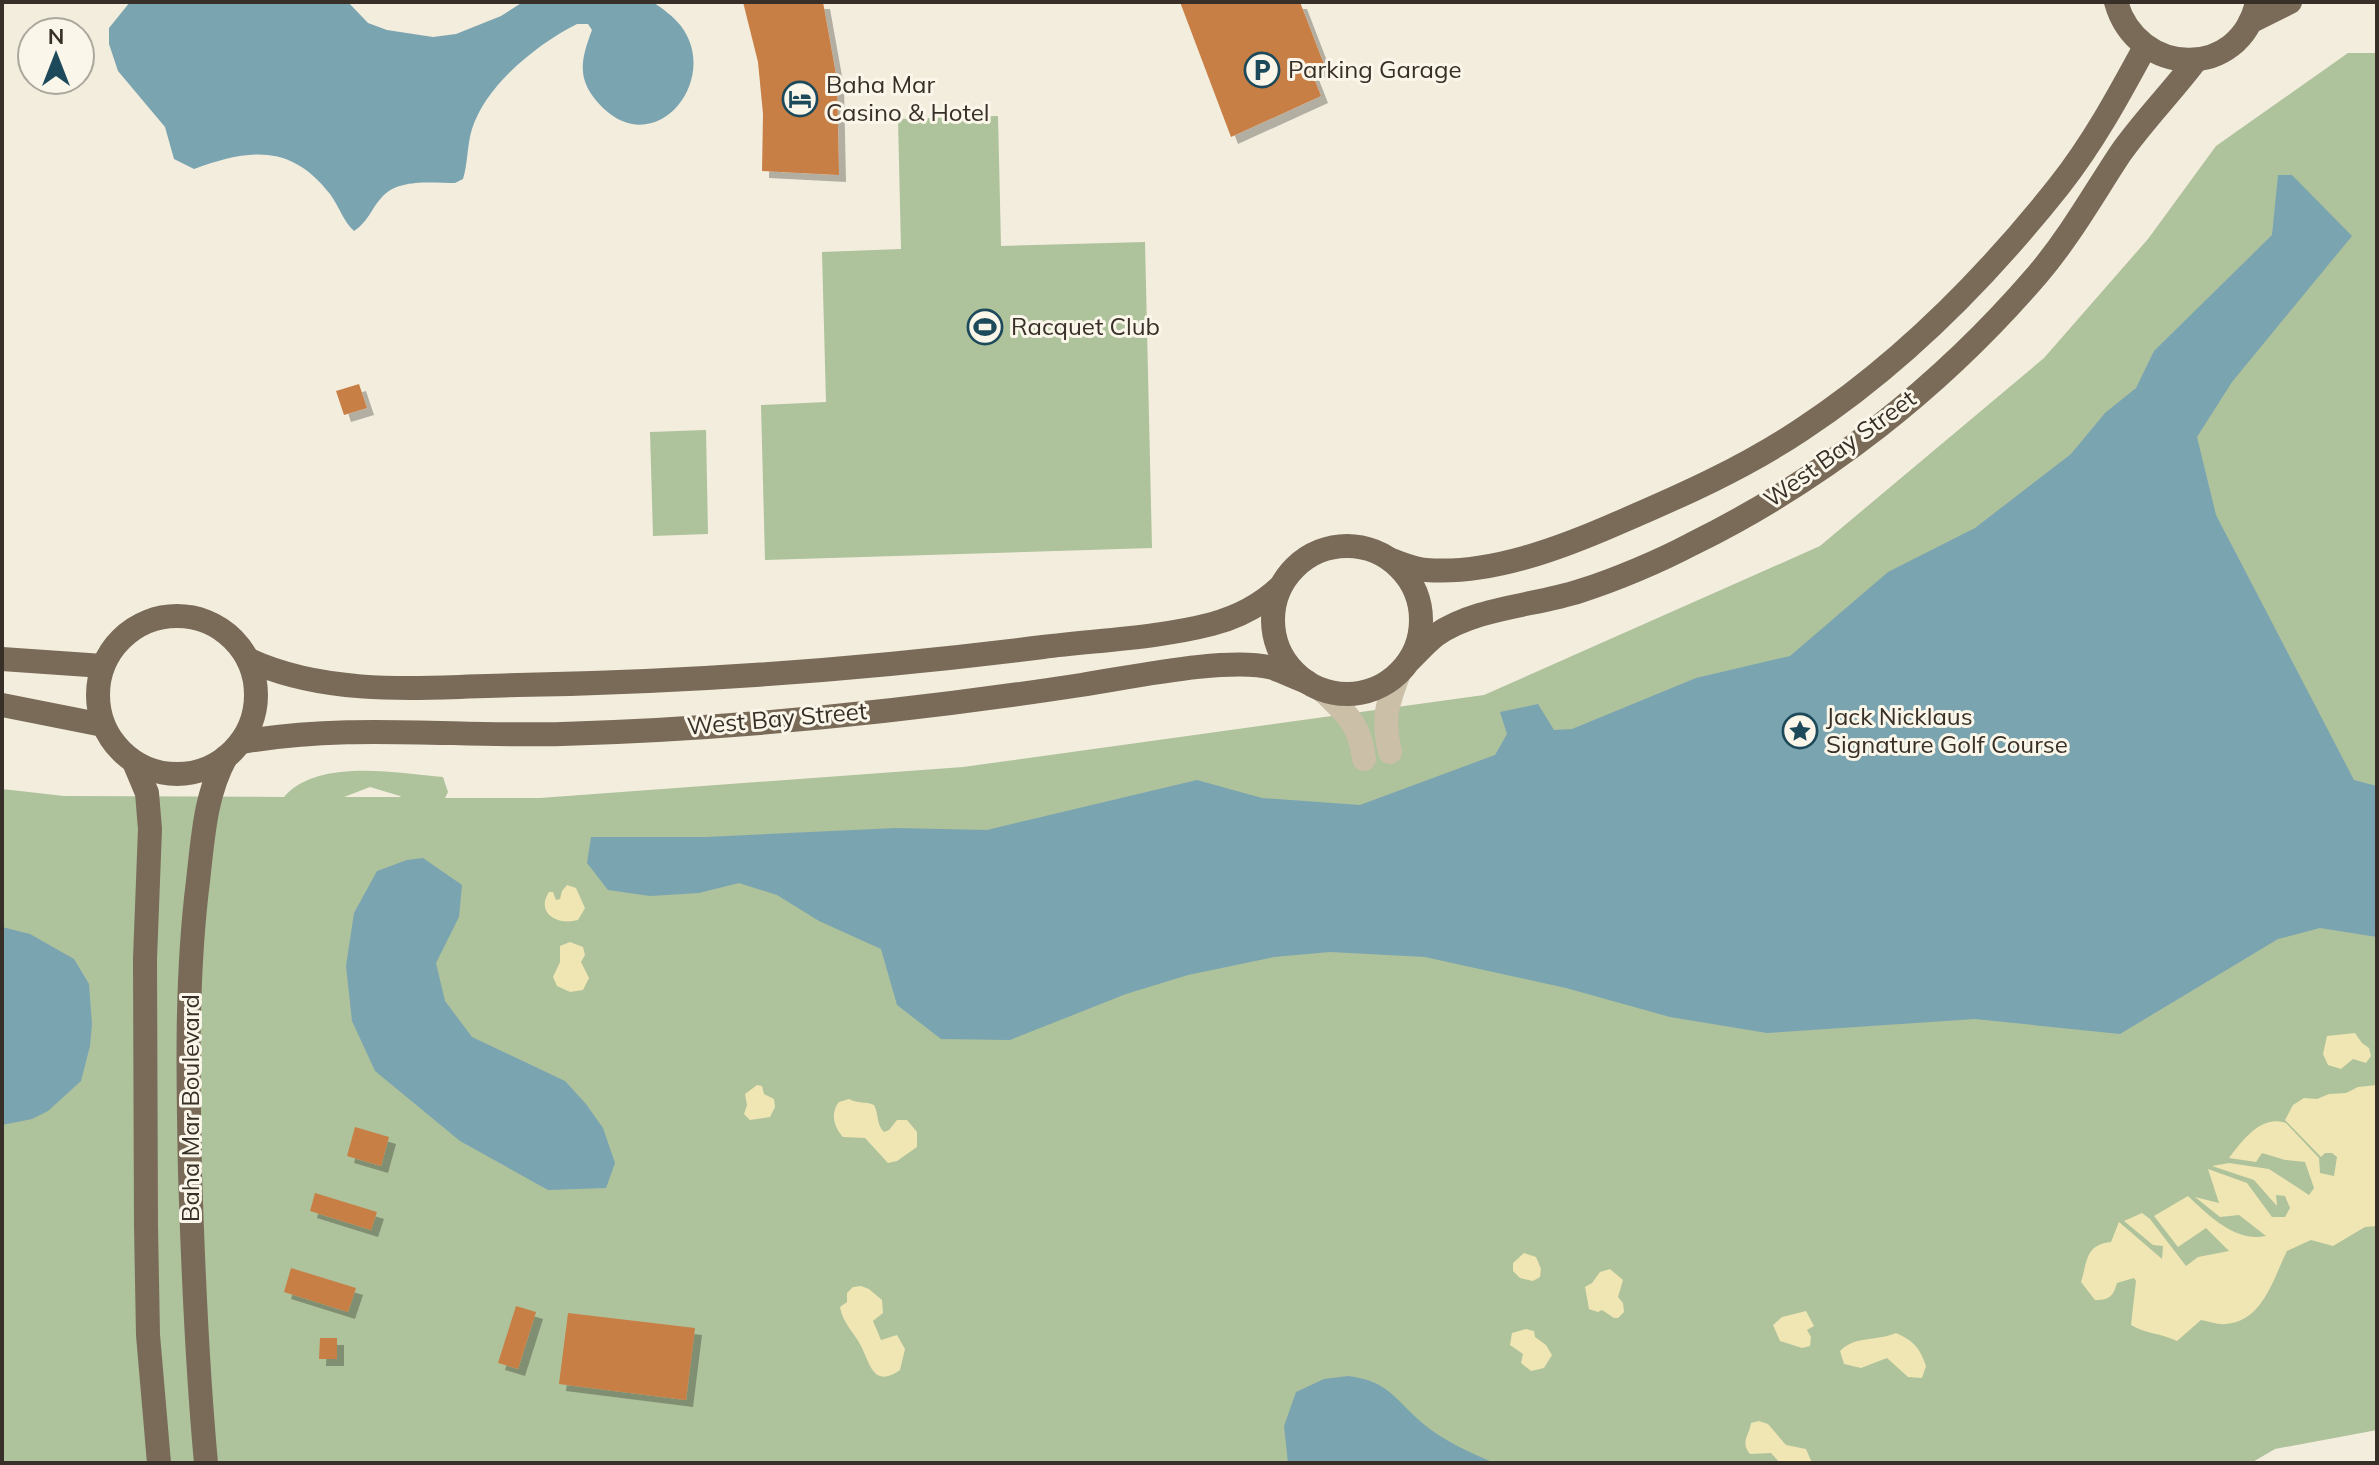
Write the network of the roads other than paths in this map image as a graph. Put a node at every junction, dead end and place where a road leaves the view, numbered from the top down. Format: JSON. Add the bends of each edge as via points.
{"nodes":[{"id":1,"x":2116,"y":2,"type":"edge"},
{"id":2,"x":2290,"y":2,"type":"edge"},
{"id":3,"x":2253,"y":12,"type":"edge"},
{"id":4,"x":2145,"y":47,"type":"junction"},
{"id":5,"x":2196,"y":60,"type":"junction"},
{"id":6,"x":1391,"y":560,"type":"junction"},
{"id":7,"x":1280,"y":587,"type":"junction"},
{"id":8,"x":2,"y":659,"type":"edge"},
{"id":9,"x":249,"y":660,"type":"junction"},
{"id":10,"x":103,"y":666,"type":"junction"},
{"id":11,"x":1405,"y":667,"type":"junction"},
{"id":12,"x":1314,"y":686,"type":"junction"},
{"id":13,"x":2,"y":705,"type":"edge"},
{"id":14,"x":103,"y":725,"type":"junction"},
{"id":15,"x":234,"y":750,"type":"junction"},
{"id":16,"x":1390,"y":752,"type":"dead end"},
{"id":17,"x":1364,"y":759,"type":"dead end"},
{"id":18,"x":134,"y":762,"type":"junction"},
{"id":19,"x":159,"y":1463,"type":"edge"},
{"id":20,"x":206,"y":1463,"type":"edge"}],
"edges":[{"from":1,"to":4,"type":"main road","via":[[2125,25]]},
{"from":2,"to":3,"type":"main road"},
{"from":3,"to":5,"type":"main road","via":[[2235,42]]},
{"from":4,"to":5,"type":"main road","via":[[2162,56]]},
{"from":4,"to":6,"type":"main road","name":"West Bay Street","via":[[2109,113],[2060,184],[1987,271],[1899,356],[1801,430],[1699,488],[1534,554],[1451,571],[1423,570]]},
{"from":5,"to":11,"type":"main road","name":"West Bay Street","via":[[2121,154],[2077,225],[2038,274],[1968,350],[1886,422],[1793,488],[1691,545],[1581,591],[1454,626],[1435,636]]},
{"from":6,"to":7,"type":"main road","via":[[1354,546],[1331,548],[1303,561]]},
{"from":6,"to":11,"type":"main road","via":[[1409,579],[1421,610],[1421,629]]},
{"from":7,"to":9,"type":"main road","name":"West Bay Street","via":[[1260,605],[1213,624],[899,665],[630,683],[414,688],[329,683]]},
{"from":7,"to":12,"type":"main road","via":[[1273,622],[1277,645],[1289,666]]},
{"from":8,"to":10,"type":"main road"},
{"from":9,"to":10,"type":"main road","via":[[216,625],[170,616],[127,633]]},
{"from":9,"to":15,"type":"main road","via":[[256,701],[252,723]]},
{"from":10,"to":14,"type":"main road","via":[[97,696]]},
{"from":11,"to":12,"type":"main road","via":[[1371,691],[1338,694]]},
{"from":11,"to":16,"type":"street","via":[[1386,707]]},
{"from":12,"to":15,"type":"main road","name":"West Bay Street","via":[[1271,668],[1191,668],[978,700],[650,731],[509,735],[345,730],[285,734]]},
{"from":12,"to":17,"type":"street","via":[[1358,729]]},
{"from":13,"to":14,"type":"main road"},
{"from":14,"to":18,"type":"main road"},
{"from":15,"to":18,"type":"main road","via":[[205,770],[182,774],[157,772]]},
{"from":15,"to":20,"type":"main road","name":"Baha Mar Boulevard","via":[[217,774],[206,815],[190,987],[191,1258]]},
{"from":18,"to":19,"type":"main road","name":"Baha Mar Boulevard","via":[[147,793],[150,829],[146,1242]]}]}
